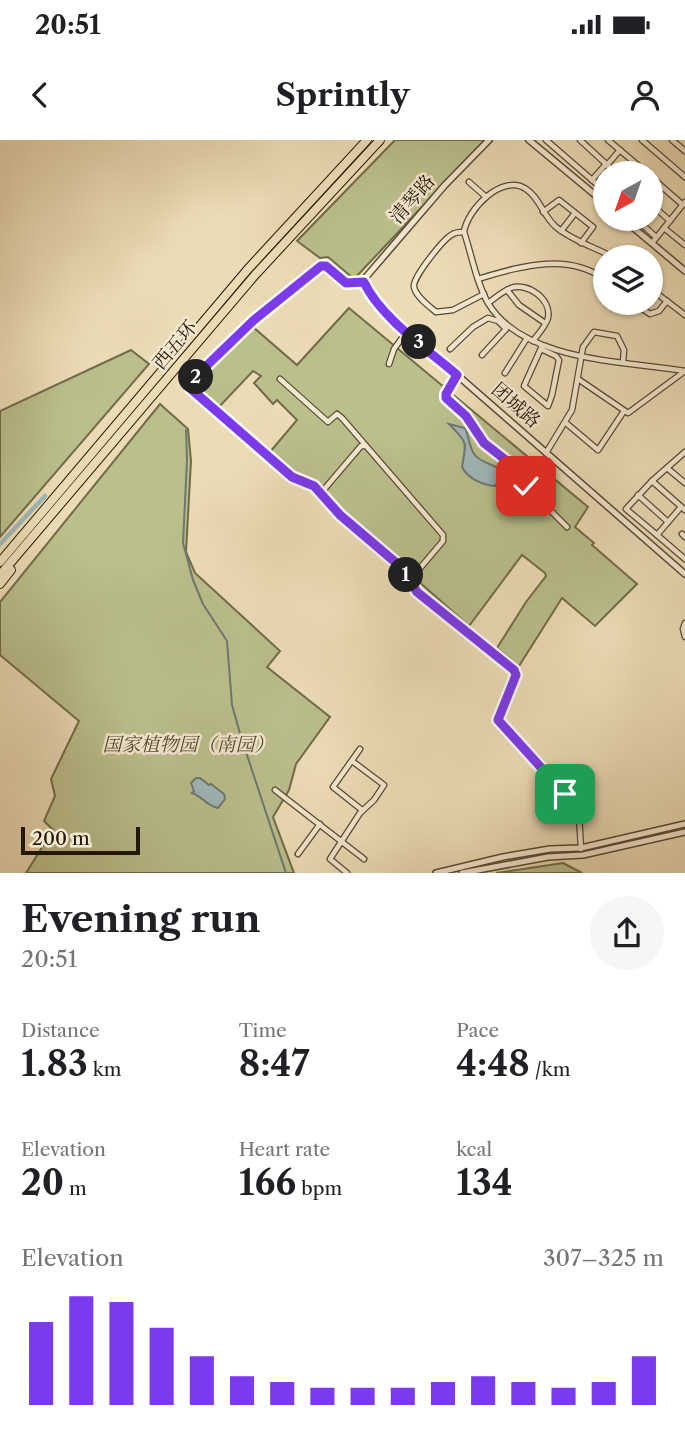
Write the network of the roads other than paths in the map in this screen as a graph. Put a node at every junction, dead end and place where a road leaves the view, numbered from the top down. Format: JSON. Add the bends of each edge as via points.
{"nodes":[{"id":1,"x":366,"y":140,"type":"edge"},
{"id":2,"x":380,"y":140,"type":"edge"},
{"id":3,"x":489,"y":140,"type":"edge"},
{"id":4,"x":529,"y":140,"type":"edge"},
{"id":5,"x":546,"y":140,"type":"edge"},
{"id":6,"x":580,"y":140,"type":"edge"},
{"id":7,"x":608,"y":140,"type":"edge"},
{"id":8,"x":642,"y":140,"type":"edge"},
{"id":9,"x":672,"y":140,"type":"edge"},
{"id":10,"x":620,"y":150,"type":"junction"},
{"id":11,"x":685,"y":151,"type":"edge"},
{"id":12,"x":603,"y":161,"type":"edge"},
{"id":13,"x":610,"y":161,"type":"edge"},
{"id":14,"x":632,"y":161,"type":"edge"},
{"id":15,"x":685,"y":177,"type":"edge"},
{"id":16,"x":592,"y":180,"type":"edge"},
{"id":17,"x":469,"y":183,"type":"dead end"},
{"id":18,"x":663,"y":186,"type":"edge"},
{"id":19,"x":593,"y":193,"type":"edge"},
{"id":20,"x":486,"y":197,"type":"junction"},
{"id":21,"x":684,"y":203,"type":"edge"},
{"id":22,"x":678,"y":211,"type":"junction"},
{"id":23,"x":543,"y":212,"type":"junction"},
{"id":24,"x":575,"y":213,"type":"junction"},
{"id":25,"x":663,"y":215,"type":"edge"},
{"id":26,"x":685,"y":217,"type":"edge"},
{"id":27,"x":670,"y":221,"type":"junction"},
{"id":28,"x":664,"y":228,"type":"junction"},
{"id":29,"x":561,"y":231,"type":"junction"},
{"id":30,"x":638,"y":231,"type":"edge"},
{"id":31,"x":649,"y":231,"type":"edge"},
{"id":32,"x":464,"y":232,"type":"junction"},
{"id":33,"x":656,"y":237,"type":"junction"},
{"id":34,"x":581,"y":243,"type":"junction"},
{"id":35,"x":652,"y":243,"type":"junction"},
{"id":36,"x":685,"y":245,"type":"edge"},
{"id":37,"x":593,"y":248,"type":"edge"},
{"id":38,"x":685,"y":271,"type":"edge"},
{"id":39,"x":593,"y":272,"type":"edge"},
{"id":40,"x":478,"y":279,"type":"junction"},
{"id":41,"x":364,"y":282,"type":"junction"},
{"id":42,"x":507,"y":290,"type":"junction"},
{"id":43,"x":484,"y":294,"type":"junction"},
{"id":44,"x":663,"y":298,"type":"edge"},
{"id":45,"x":667,"y":301,"type":"junction"},
{"id":46,"x":488,"y":303,"type":"junction"},
{"id":47,"x":663,"y":306,"type":"edge"},
{"id":48,"x":685,"y":315,"type":"edge"},
{"id":49,"x":545,"y":323,"type":"junction"},
{"id":50,"x":508,"y":327,"type":"junction"},
{"id":51,"x":407,"y":331,"type":"junction"},
{"id":52,"x":527,"y":338,"type":"junction"},
{"id":53,"x":533,"y":341,"type":"junction"},
{"id":54,"x":541,"y":348,"type":"junction"},
{"id":55,"x":450,"y":349,"type":"dead end"},
{"id":56,"x":482,"y":355,"type":"dead end"},
{"id":57,"x":581,"y":357,"type":"junction"},
{"id":58,"x":623,"y":362,"type":"junction"},
{"id":59,"x":389,"y":364,"type":"dead end"},
{"id":60,"x":685,"y":371,"type":"edge"},
{"id":61,"x":505,"y":373,"type":"dead end"},
{"id":62,"x":457,"y":375,"type":"junction"},
{"id":63,"x":280,"y":379,"type":"dead end"},
{"id":64,"x":578,"y":379,"type":"junction"},
{"id":65,"x":624,"y":411,"type":"junction"},
{"id":66,"x":566,"y":423,"type":"junction"},
{"id":67,"x":365,"y":446,"type":"junction"},
{"id":68,"x":547,"y":453,"type":"junction"},
{"id":69,"x":684,"y":455,"type":"edge"},
{"id":70,"x":667,"y":468,"type":"junction"},
{"id":71,"x":514,"y":477,"type":"junction"},
{"id":72,"x":652,"y":481,"type":"junction"},
{"id":73,"x":685,"y":483,"type":"edge"},
{"id":74,"x":321,"y":493,"type":"junction"},
{"id":75,"x":638,"y":495,"type":"junction"},
{"id":76,"x":513,"y":508,"type":"dead end"},
{"id":77,"x":683,"y":509,"type":"edge"},
{"id":78,"x":668,"y":522,"type":"junction"},
{"id":79,"x":567,"y":527,"type":"dead end"},
{"id":80,"x":657,"y":535,"type":"junction"},
{"id":81,"x":30,"y":542,"type":"junction"},
{"id":82,"x":685,"y":559,"type":"edge"},
{"id":83,"x":0,"y":560,"type":"edge"},
{"id":84,"x":685,"y":574,"type":"edge"},
{"id":85,"x":0,"y":575,"type":"edge"},
{"id":86,"x":410,"y":580,"type":"junction"},
{"id":87,"x":0,"y":584,"type":"edge"},
{"id":88,"x":685,"y":623,"type":"edge"},
{"id":89,"x":685,"y":637,"type":"edge"},
{"id":90,"x":360,"y":749,"type":"dead end"},
{"id":91,"x":352,"y":761,"type":"junction"},
{"id":92,"x":275,"y":790,"type":"dead end"},
{"id":93,"x":362,"y":810,"type":"junction"},
{"id":94,"x":320,"y":824,"type":"junction"},
{"id":95,"x":685,"y":824,"type":"edge"},
{"id":96,"x":685,"y":832,"type":"edge"},
{"id":97,"x":341,"y":842,"type":"junction"},
{"id":98,"x":582,"y":852,"type":"junction"},
{"id":99,"x":298,"y":853,"type":"dead end"},
{"id":100,"x":364,"y":859,"type":"dead end"},
{"id":101,"x":347,"y":873,"type":"edge"},
{"id":102,"x":436,"y":873,"type":"edge"},
{"id":103,"x":462,"y":873,"type":"edge"}],
"edges":[{"from":1,"to":83,"type":"highway","name":"西五环","via":[[232,287]]},
{"from":2,"to":81,"type":"highway","name":"西五环","via":[[247,284]]},
{"from":3,"to":41,"type":"street","name":"清琴路","via":[[444,185]]},
{"from":4,"to":19,"type":"street"},
{"from":5,"to":16,"type":"street"},
{"from":6,"to":12,"type":"street"},
{"from":7,"to":10,"type":"street"},
{"from":8,"to":15,"type":"street"},
{"from":9,"to":11,"type":"street"},
{"from":10,"to":13,"type":"street"},
{"from":10,"to":14,"type":"street"},
{"from":17,"to":20,"type":"street"},
{"from":18,"to":21,"type":"street"},
{"from":20,"to":23,"type":"street","via":[[512,185],[525,188]]},
{"from":20,"to":32,"type":"street"},
{"from":21,"to":22,"type":"street"},
{"from":22,"to":26,"type":"street"},
{"from":22,"to":27,"type":"street"},
{"from":23,"to":24,"type":"street","via":[[559,200]]},
{"from":23,"to":29,"type":"street"},
{"from":24,"to":29,"type":"street"},
{"from":24,"to":34,"type":"street","via":[[593,228]]},
{"from":25,"to":27,"type":"street"},
{"from":27,"to":28,"type":"street"},
{"from":28,"to":33,"type":"street"},
{"from":28,"to":36,"type":"street"},
{"from":29,"to":34,"type":"street"},
{"from":30,"to":35,"type":"street"},
{"from":31,"to":33,"type":"street"},
{"from":32,"to":40,"type":"street"},
{"from":32,"to":43,"type":"street","via":[[448,237],[426,263],[414,290],[436,312],[453,310]]},
{"from":33,"to":35,"type":"street"},
{"from":34,"to":37,"type":"street"},
{"from":35,"to":38,"type":"street"},
{"from":39,"to":40,"type":"street","via":[[552,263]]},
{"from":40,"to":43,"type":"street"},
{"from":41,"to":51,"type":"street","name":"团城路"},
{"from":41,"to":74,"type":"street","via":[[346,283],[321,266],[254,320],[197,375],[191,389],[292,477]]},
{"from":42,"to":46,"type":"street"},
{"from":42,"to":49,"type":"street"},
{"from":42,"to":49,"type":"street","via":[[527,287],[538,295],[548,309]]},
{"from":43,"to":46,"type":"street"},
{"from":44,"to":45,"type":"street"},
{"from":45,"to":47,"type":"street"},
{"from":45,"to":48,"type":"street"},
{"from":46,"to":50,"type":"street"},
{"from":49,"to":53,"type":"street"},
{"from":50,"to":52,"type":"street"},
{"from":50,"to":55,"type":"street","via":[[488,318]]},
{"from":50,"to":56,"type":"street"},
{"from":51,"to":59,"type":"street"},
{"from":51,"to":62,"type":"street","name":"团城路"},
{"from":52,"to":53,"type":"street"},
{"from":52,"to":61,"type":"street"},
{"from":53,"to":54,"type":"street"},
{"from":54,"to":54,"type":"street","via":[[524,386],[548,406],[559,360]]},
{"from":54,"to":57,"type":"street"},
{"from":57,"to":58,"type":"street"},
{"from":57,"to":58,"type":"street","via":[[594,332],[603,332],[622,342]]},
{"from":57,"to":64,"type":"street"},
{"from":58,"to":60,"type":"street"},
{"from":60,"to":65,"type":"street","via":[[636,409]]},
{"from":62,"to":68,"type":"street","name":"团城路"},
{"from":62,"to":71,"type":"street","via":[[446,398],[466,416],[484,443],[507,461]]},
{"from":63,"to":67,"type":"street","via":[[328,422],[337,414]]},
{"from":64,"to":65,"type":"street"},
{"from":64,"to":66,"type":"street"},
{"from":65,"to":66,"type":"street","via":[[598,450]]},
{"from":66,"to":68,"type":"street"},
{"from":67,"to":74,"type":"street"},
{"from":67,"to":86,"type":"street","via":[[443,535],[443,541]]},
{"from":68,"to":84,"type":"street","name":"团城路"},
{"from":69,"to":70,"type":"street"},
{"from":70,"to":72,"type":"street"},
{"from":70,"to":73,"type":"street"},
{"from":71,"to":76,"type":"street","via":[[501,498]]},
{"from":71,"to":79,"type":"street"},
{"from":72,"to":75,"type":"street"},
{"from":72,"to":77,"type":"street"},
{"from":74,"to":86,"type":"street"},
{"from":75,"to":78,"type":"street"},
{"from":75,"to":80,"type":"street","via":[[626,509]]},
{"from":77,"to":78,"type":"street"},
{"from":78,"to":80,"type":"street"},
{"from":80,"to":82,"type":"street"},
{"from":81,"to":85,"type":"highway","name":"西五环"},
{"from":81,"to":87,"type":"highway"},
{"from":86,"to":98,"type":"street","via":[[417,592],[514,670],[498,720],[579,815]]},
{"from":88,"to":89,"type":"street"},
{"from":90,"to":91,"type":"street"},
{"from":91,"to":93,"type":"street","via":[[333,787]]},
{"from":91,"to":93,"type":"street","via":[[384,785]]},
{"from":92,"to":94,"type":"street"},
{"from":93,"to":97,"type":"street"},
{"from":94,"to":97,"type":"street"},
{"from":94,"to":99,"type":"street"},
{"from":95,"to":98,"type":"street"},
{"from":96,"to":98,"type":"street"},
{"from":97,"to":100,"type":"street"},
{"from":97,"to":101,"type":"street","via":[[330,859]]},
{"from":98,"to":102,"type":"street","via":[[550,849]]},
{"from":98,"to":103,"type":"street"}]}
